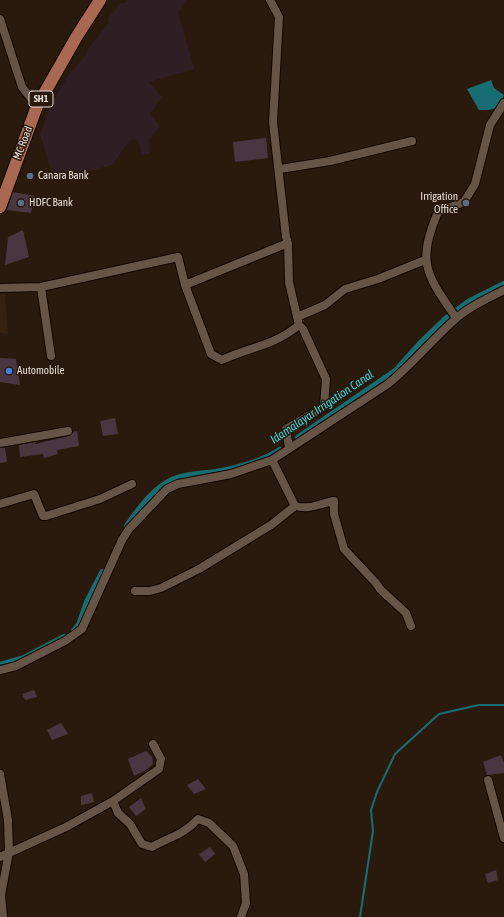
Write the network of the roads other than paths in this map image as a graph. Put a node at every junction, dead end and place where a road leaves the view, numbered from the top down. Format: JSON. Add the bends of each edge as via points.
{"nodes":[{"id":1,"x":100,"y":0,"type":"edge"},
{"id":2,"x":270,"y":0,"type":"edge"},
{"id":3,"x":0,"y":19,"type":"edge"},
{"id":4,"x":504,"y":103,"type":"edge"},
{"id":5,"x":38,"y":106,"type":"junction"},
{"id":6,"x":412,"y":141,"type":"dead end"},
{"id":7,"x":280,"y":169,"type":"junction"},
{"id":8,"x":0,"y":207,"type":"edge"},
{"id":9,"x":288,"y":243,"type":"junction"},
{"id":10,"x":425,"y":260,"type":"junction"},
{"id":11,"x":185,"y":286,"type":"junction"},
{"id":12,"x":41,"y":287,"type":"junction"},
{"id":13,"x":0,"y":288,"type":"edge"},
{"id":14,"x":504,"y":290,"type":"edge"},
{"id":15,"x":297,"y":317,"type":"junction"},
{"id":16,"x":456,"y":318,"type":"junction"},
{"id":17,"x":298,"y":325,"type":"junction"},
{"id":18,"x":50,"y":356,"type":"dead end"},
{"id":19,"x":68,"y":431,"type":"dead end"},
{"id":20,"x":0,"y":443,"type":"edge"},
{"id":21,"x":289,"y":448,"type":"junction"},
{"id":22,"x":272,"y":460,"type":"junction"},
{"id":23,"x":132,"y":484,"type":"dead end"},
{"id":24,"x":0,"y":504,"type":"edge"},
{"id":25,"x":295,"y":506,"type":"junction"},
{"id":26,"x":135,"y":591,"type":"dead end"},
{"id":27,"x":411,"y":626,"type":"dead end"},
{"id":28,"x":0,"y":670,"type":"edge"},
{"id":29,"x":153,"y":744,"type":"dead end"},
{"id":30,"x":0,"y":774,"type":"edge"},
{"id":31,"x":488,"y":780,"type":"dead end"},
{"id":32,"x":113,"y":801,"type":"junction"},
{"id":33,"x":504,"y":838,"type":"edge"},
{"id":34,"x":9,"y":852,"type":"junction"},
{"id":35,"x":0,"y":857,"type":"edge"},
{"id":36,"x":1,"y":906,"type":"edge"},
{"id":37,"x":3,"y":917,"type":"edge"},
{"id":38,"x":241,"y":917,"type":"edge"}],
"edges":[{"from":1,"to":5,"type":"main road","name":"MC Road","number":"SH1"},
{"from":2,"to":7,"type":"street","via":[[280,17],[273,103],[273,122]]},
{"from":3,"to":5,"type":"street","via":[[22,88]]},
{"from":4,"to":10,"type":"street","via":[[490,125],[475,184],[464,202],[438,212],[428,235]]},
{"from":5,"to":8,"type":"main road","name":"MC Road","number":"SH1"},
{"from":6,"to":7,"type":"street","via":[[330,161]]},
{"from":7,"to":9,"type":"street"},
{"from":9,"to":11,"type":"street"},
{"from":9,"to":15,"type":"street","via":[[289,282]]},
{"from":10,"to":15,"type":"street","via":[[345,289],[325,305]]},
{"from":10,"to":16,"type":"street","via":[[431,280]]},
{"from":11,"to":12,"type":"street","via":[[178,257]]},
{"from":11,"to":17,"type":"street","via":[[211,354],[222,360],[238,352],[268,345]]},
{"from":12,"to":13,"type":"street"},
{"from":12,"to":18,"type":"street"},
{"from":14,"to":16,"type":"street"},
{"from":15,"to":17,"type":"street"},
{"from":16,"to":21,"type":"street","via":[[388,384]]},
{"from":17,"to":21,"type":"street","via":[[303,329],[326,379],[324,407],[286,430]]},
{"from":19,"to":20,"type":"street"},
{"from":21,"to":22,"type":"street"},
{"from":22,"to":25,"type":"street"},
{"from":22,"to":28,"type":"street","via":[[231,474],[178,484],[167,489],[129,529],[122,540],[82,629],[65,641],[23,662]]},
{"from":23,"to":24,"type":"street","via":[[100,499],[46,516],[43,516],[34,494]]},
{"from":25,"to":26,"type":"street","via":[[271,525],[199,569],[161,588]]},
{"from":25,"to":27,"type":"street","via":[[306,509],[319,503],[334,501],[334,514],[344,549],[406,613]]},
{"from":29,"to":32,"type":"street","via":[[161,759],[159,769]]},
{"from":30,"to":34,"type":"street","via":[[8,820]]},
{"from":31,"to":33,"type":"street"},
{"from":32,"to":34,"type":"street","via":[[66,827]]},
{"from":32,"to":38,"type":"street","via":[[118,813],[130,824],[142,844],[152,847],[179,836],[198,819],[209,822],[233,846],[244,874],[246,903]]},
{"from":34,"to":35,"type":"street"},
{"from":34,"to":36,"type":"street"},
{"from":36,"to":37,"type":"street"}]}
